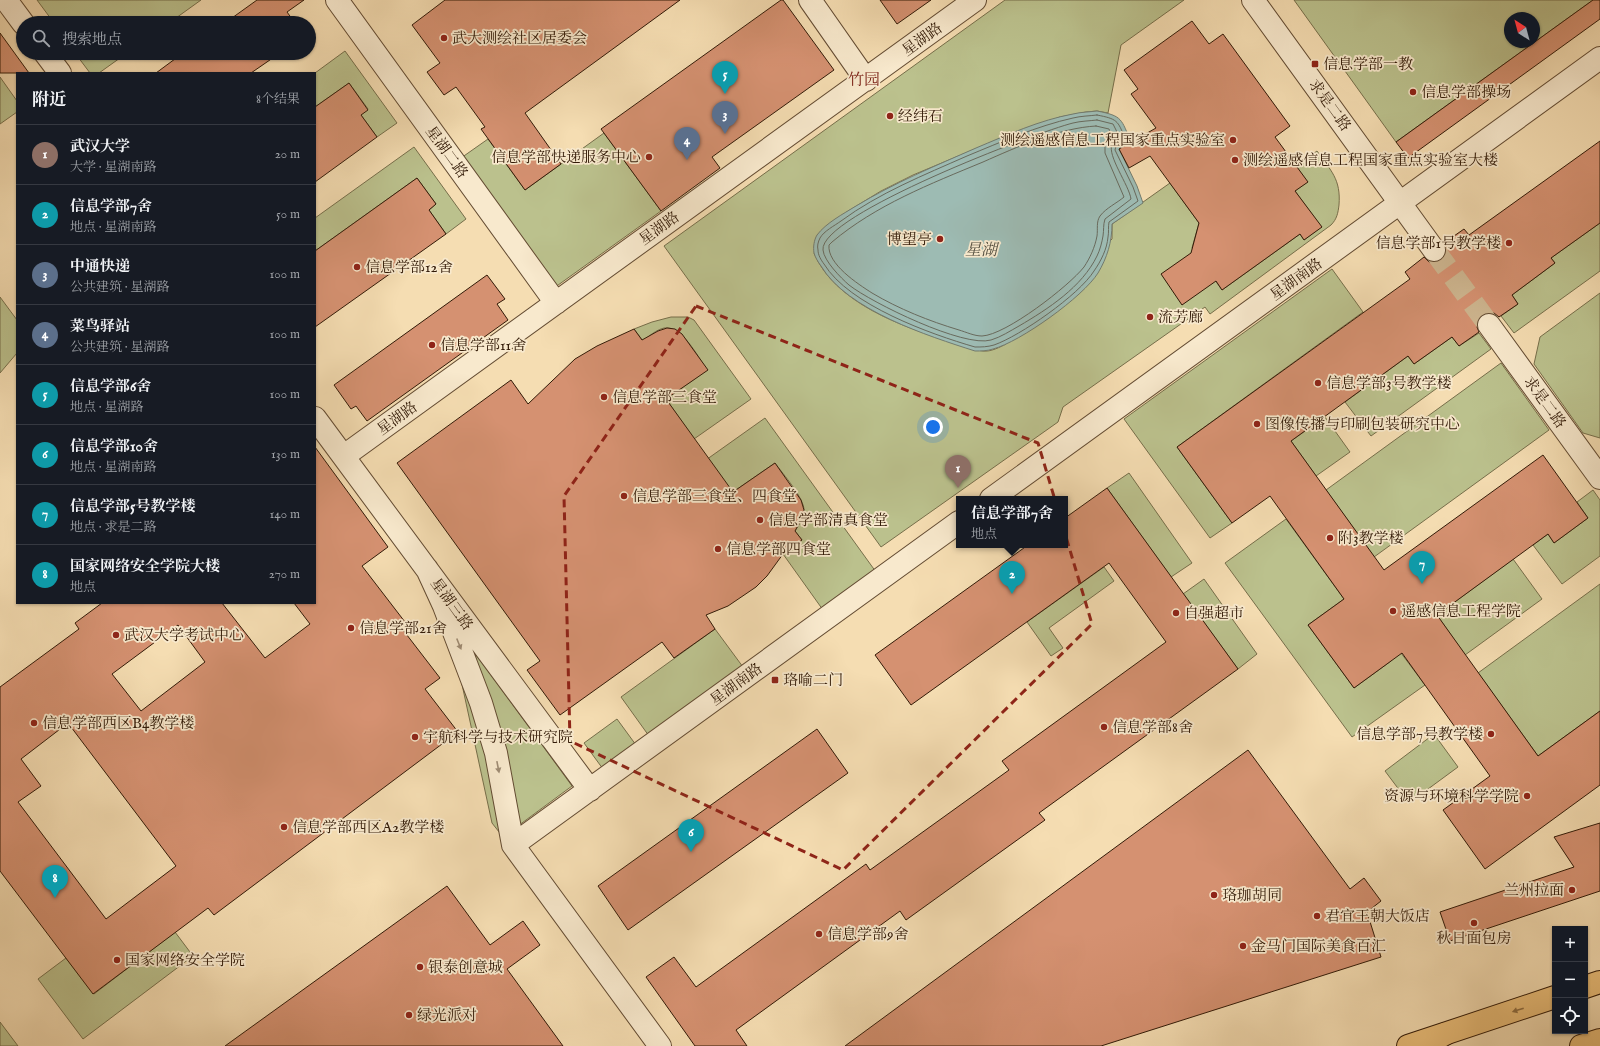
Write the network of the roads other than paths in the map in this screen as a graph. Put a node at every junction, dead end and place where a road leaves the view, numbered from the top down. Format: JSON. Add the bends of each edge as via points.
{"nodes":[{"id":1,"x":6,"y":0,"type":"edge"},
{"id":2,"x":337,"y":0,"type":"edge"},
{"id":3,"x":810,"y":0,"type":"edge"},
{"id":4,"x":975,"y":0,"type":"edge"},
{"id":5,"x":1254,"y":0,"type":"edge"},
{"id":6,"x":18,"y":16,"type":"edge"},
{"id":7,"x":1600,"y":58,"type":"edge"},
{"id":8,"x":50,"y":60,"type":"edge"},
{"id":9,"x":59,"y":72,"type":"edge"},
{"id":10,"x":866,"y":80,"type":"junction"},
{"id":11,"x":1400,"y":203,"type":"junction"},
{"id":12,"x":1434,"y":250,"type":"tunnel mouth"},
{"id":13,"x":556,"y":303,"type":"junction"},
{"id":14,"x":1489,"y":325,"type":"tunnel mouth"},
{"id":15,"x":316,"y":419,"type":"edge"},
{"id":16,"x":344,"y":456,"type":"junction"},
{"id":17,"x":1600,"y":477,"type":"edge"},
{"id":18,"x":995,"y":496,"type":"edge"},
{"id":19,"x":956,"y":524,"type":"edge"},
{"id":20,"x":427,"y":569,"type":"junction"},
{"id":21,"x":590,"y":790,"type":"junction"},
{"id":22,"x":513,"y":845,"type":"junction"},
{"id":23,"x":1600,"y":982,"type":"edge"},
{"id":24,"x":1588,"y":986,"type":"edge"},
{"id":25,"x":1552,"y":998,"type":"edge"},
{"id":26,"x":1445,"y":1034,"type":"junction"},
{"id":27,"x":1600,"y":1040,"type":"edge"},
{"id":28,"x":660,"y":1046,"type":"edge"},
{"id":29,"x":1408,"y":1046,"type":"edge"},
{"id":30,"x":1424,"y":1046,"type":"edge"},
{"id":31,"x":1581,"y":1046,"type":"edge"}],
"edges":[{"from":1,"to":6,"type":"street"},
{"from":2,"to":13,"type":"street","name":"星湖二路"},
{"from":3,"to":10,"type":"street"},
{"from":4,"to":10,"type":"street","name":"星湖路"},
{"from":5,"to":11,"type":"street","name":"求是二路"},
{"from":7,"to":11,"type":"street","name":"星湖南路"},
{"from":8,"to":9,"type":"street"},
{"from":10,"to":13,"type":"street","name":"星湖路"},
{"from":11,"to":12,"type":"street","name":"求是二路"},
{"from":11,"to":18,"type":"street","name":"星湖南路"},
{"from":13,"to":16,"type":"street","name":"星湖路"},
{"from":14,"to":17,"type":"street","name":"求是二路"},
{"from":15,"to":16,"type":"street","name":"星湖三路"},
{"from":16,"to":20,"type":"street","name":"星湖三路"},
{"from":19,"to":21,"type":"street","name":"星湖南路"},
{"from":20,"to":21,"type":"street","name":"星湖三路"},
{"from":20,"to":22,"type":"street","one_way":true,"via":[[447,613],[481,703],[496,753]]},
{"from":21,"to":22,"type":"street","name":"星湖南路"},
{"from":22,"to":28,"type":"street"},
{"from":23,"to":24,"type":"main road"},
{"from":25,"to":26,"type":"main road","one_way":true},
{"from":26,"to":29,"type":"main road"},
{"from":26,"to":30,"type":"main road"},
{"from":27,"to":31,"type":"main road"}]}
